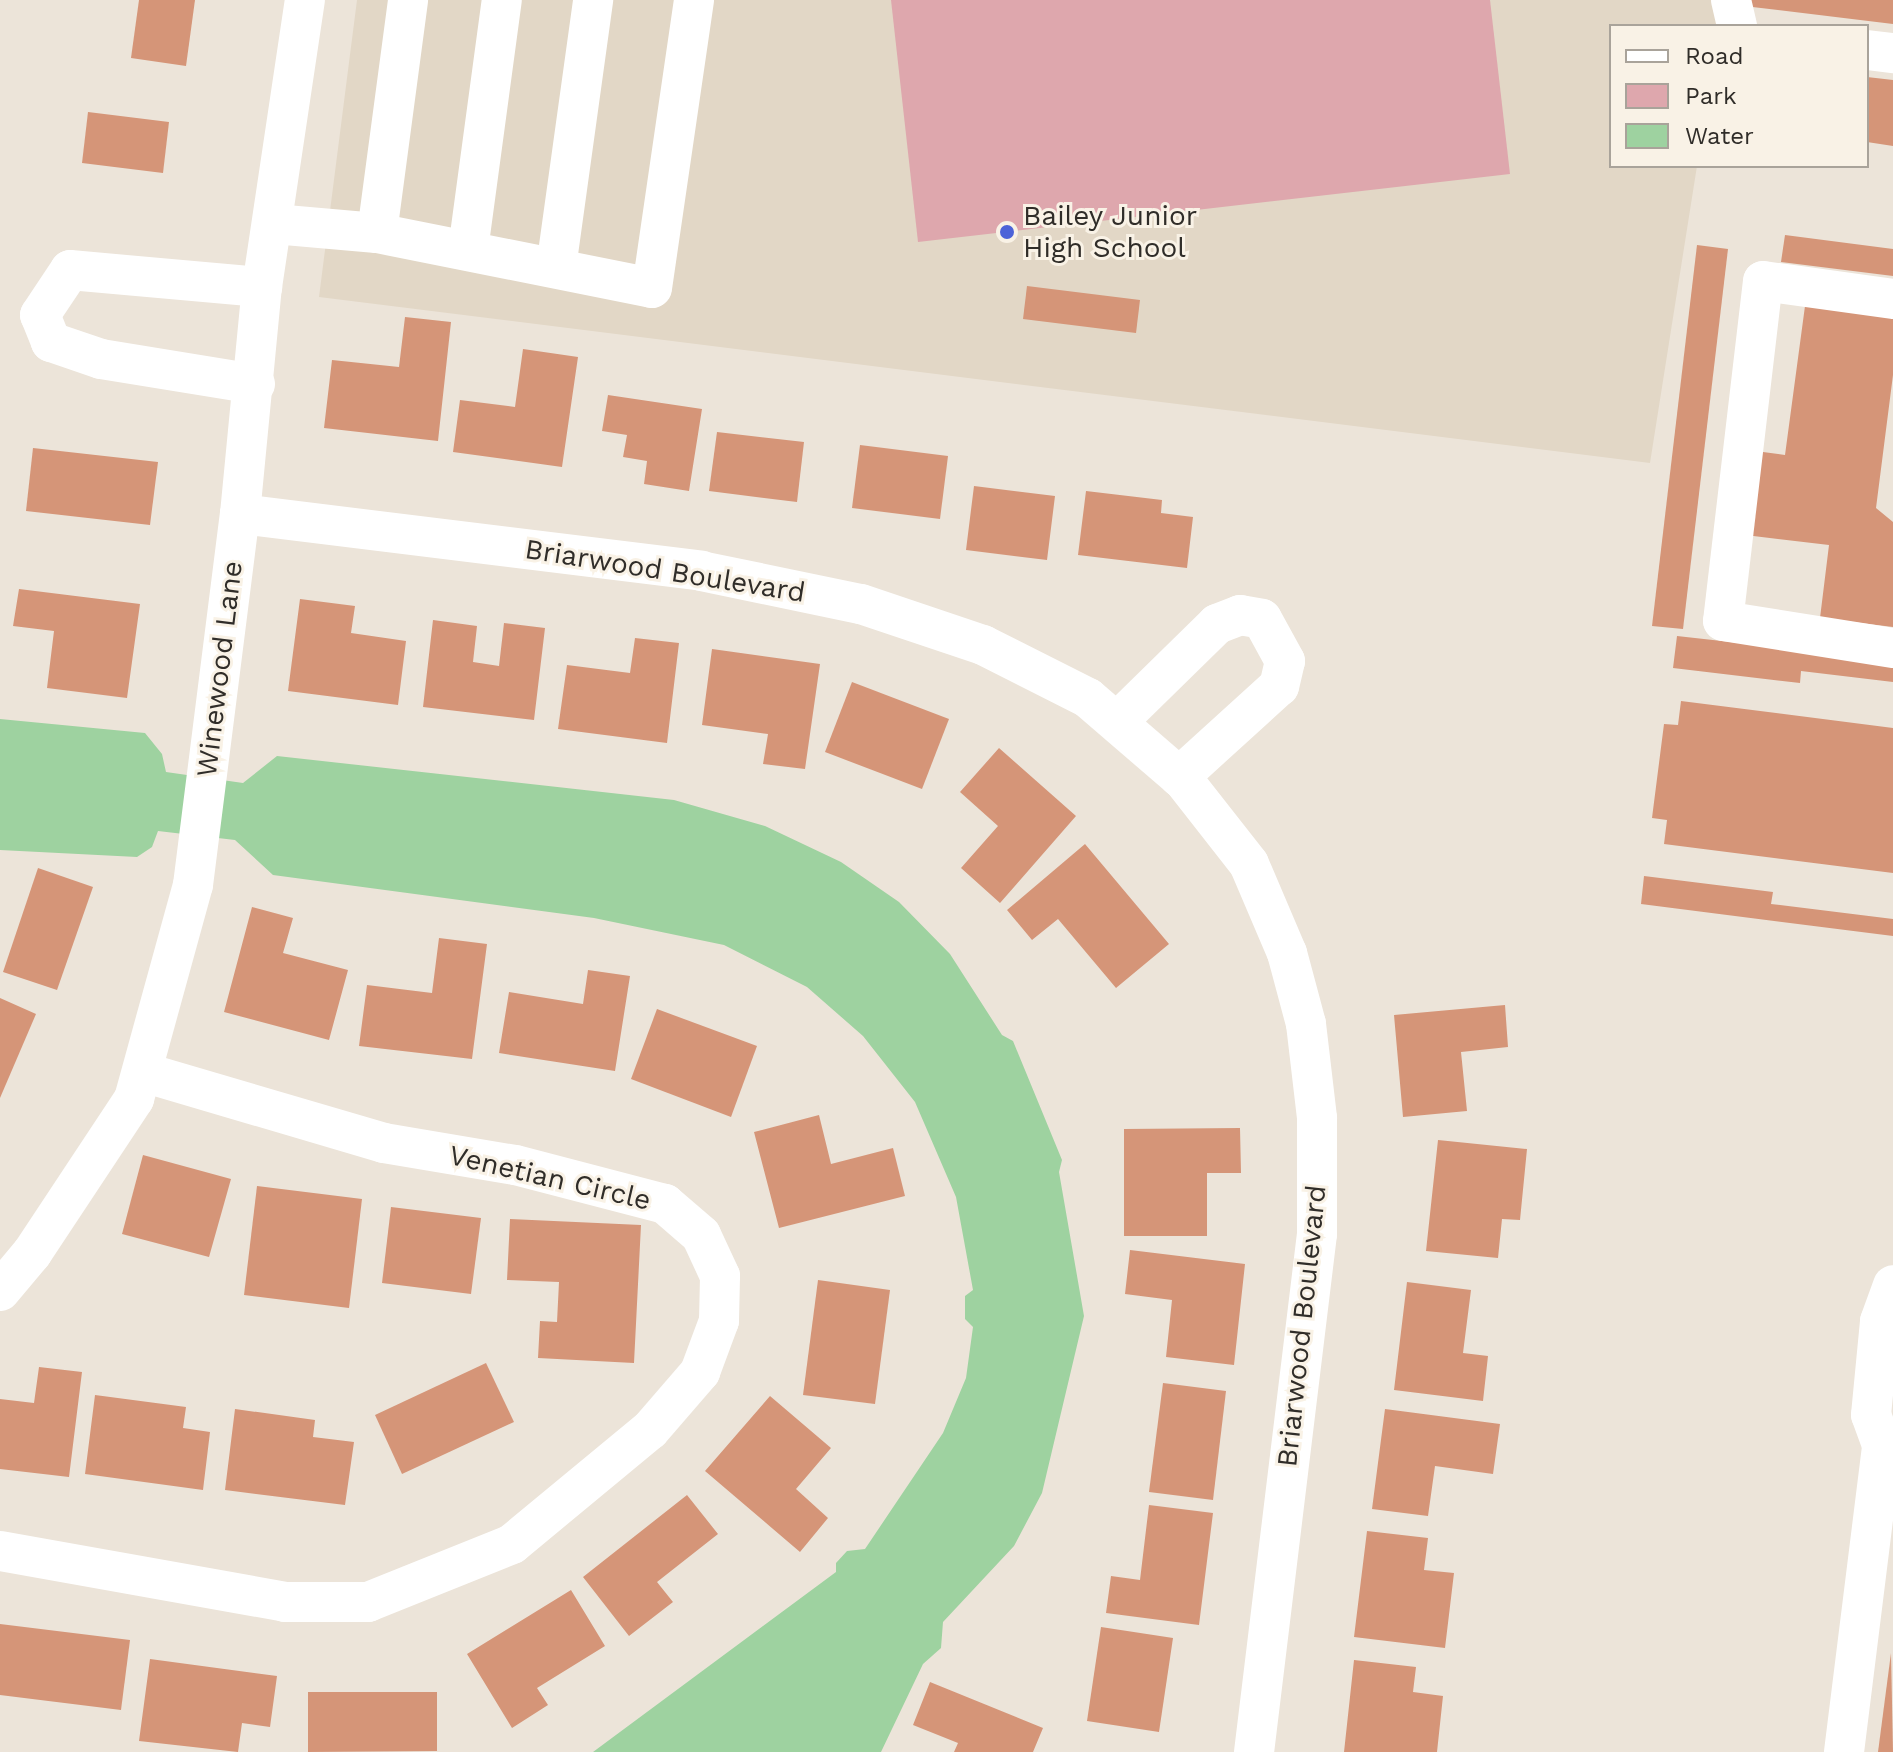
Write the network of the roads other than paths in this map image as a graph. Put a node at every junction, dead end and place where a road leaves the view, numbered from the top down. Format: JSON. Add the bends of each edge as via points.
{"nodes":[{"id":1,"x":305,"y":0,"type":"edge"},
{"id":2,"x":408,"y":0,"type":"edge"},
{"id":3,"x":502,"y":0,"type":"edge"},
{"id":4,"x":593,"y":0,"type":"edge"},
{"id":5,"x":694,"y":0,"type":"edge"},
{"id":6,"x":1731,"y":0,"type":"edge"},
{"id":7,"x":1737,"y":24,"type":"edge"},
{"id":8,"x":1869,"y":50,"type":"edge"},
{"id":9,"x":1893,"y":53,"type":"edge"},
{"id":10,"x":274,"y":224,"type":"junction"},
{"id":11,"x":377,"y":233,"type":"junction"},
{"id":12,"x":468,"y":250,"type":"junction"},
{"id":13,"x":556,"y":268,"type":"junction"},
{"id":14,"x":262,"y":287,"type":"junction"},
{"id":15,"x":1893,"y":299,"type":"edge"},
{"id":16,"x":255,"y":384,"type":"junction"},
{"id":17,"x":240,"y":514,"type":"junction"},
{"id":18,"x":1893,"y":648,"type":"edge"},
{"id":19,"x":1117,"y":722,"type":"junction"},
{"id":20,"x":1179,"y":777,"type":"junction"},
{"id":21,"x":142,"y":1072,"type":"junction"},
{"id":22,"x":1893,"y":1285,"type":"edge"},
{"id":23,"x":0,"y":1291,"type":"edge"},
{"id":24,"x":1888,"y":1446,"type":"edge"},
{"id":25,"x":0,"y":1551,"type":"edge"},
{"id":26,"x":1254,"y":1752,"type":"edge"},
{"id":27,"x":1844,"y":1752,"type":"edge"}],
"edges":[{"from":1,"to":10,"type":"street","name":"Winewood Lane"},
{"from":2,"to":11,"type":"street"},
{"from":3,"to":12,"type":"street"},
{"from":4,"to":13,"type":"street"},
{"from":5,"to":13,"type":"street","via":[[652,288]]},
{"from":6,"to":7,"type":"street"},
{"from":8,"to":9,"type":"street"},
{"from":10,"to":11,"type":"street"},
{"from":10,"to":14,"type":"street","name":"Winewood Lane"},
{"from":11,"to":12,"type":"street"},
{"from":12,"to":13,"type":"street"},
{"from":14,"to":16,"type":"street","name":"Winewood Lane"},
{"from":14,"to":16,"type":"street","via":[[70,270],[40,315],[51,342],[101,359]]},
{"from":15,"to":18,"type":"street","via":[[1763,281],[1723,621]]},
{"from":16,"to":17,"type":"street","name":"Winewood Lane"},
{"from":17,"to":19,"type":"street","name":"Briarwood Boulevard","via":[[701,571],[861,604],[983,645],[1088,698]]},
{"from":17,"to":21,"type":"street","name":"Winewood Lane","via":[[193,885]]},
{"from":19,"to":20,"type":"street","name":"Briarwood Boulevard"},
{"from":19,"to":20,"type":"street","via":[[1217,624],[1240,615],[1262,619],[1285,661],[1279,686]]},
{"from":20,"to":26,"type":"street","name":"Briarwood Boulevard","via":[[1249,864],[1287,953],[1306,1024],[1317,1118],[1317,1234]]},
{"from":21,"to":23,"type":"street","name":"Winewood Lane","via":[[134,1099],[32,1253]]},
{"from":21,"to":25,"type":"street","name":"Venetian Circle","via":[[384,1143],[515,1165],[665,1204],[701,1235],[720,1276],[719,1321],[700,1372],[650,1430],[512,1544],[368,1602],[285,1602]]},
{"from":22,"to":24,"type":"street","via":[[1880,1321],[1871,1415]]},
{"from":24,"to":27,"type":"street"}]}
